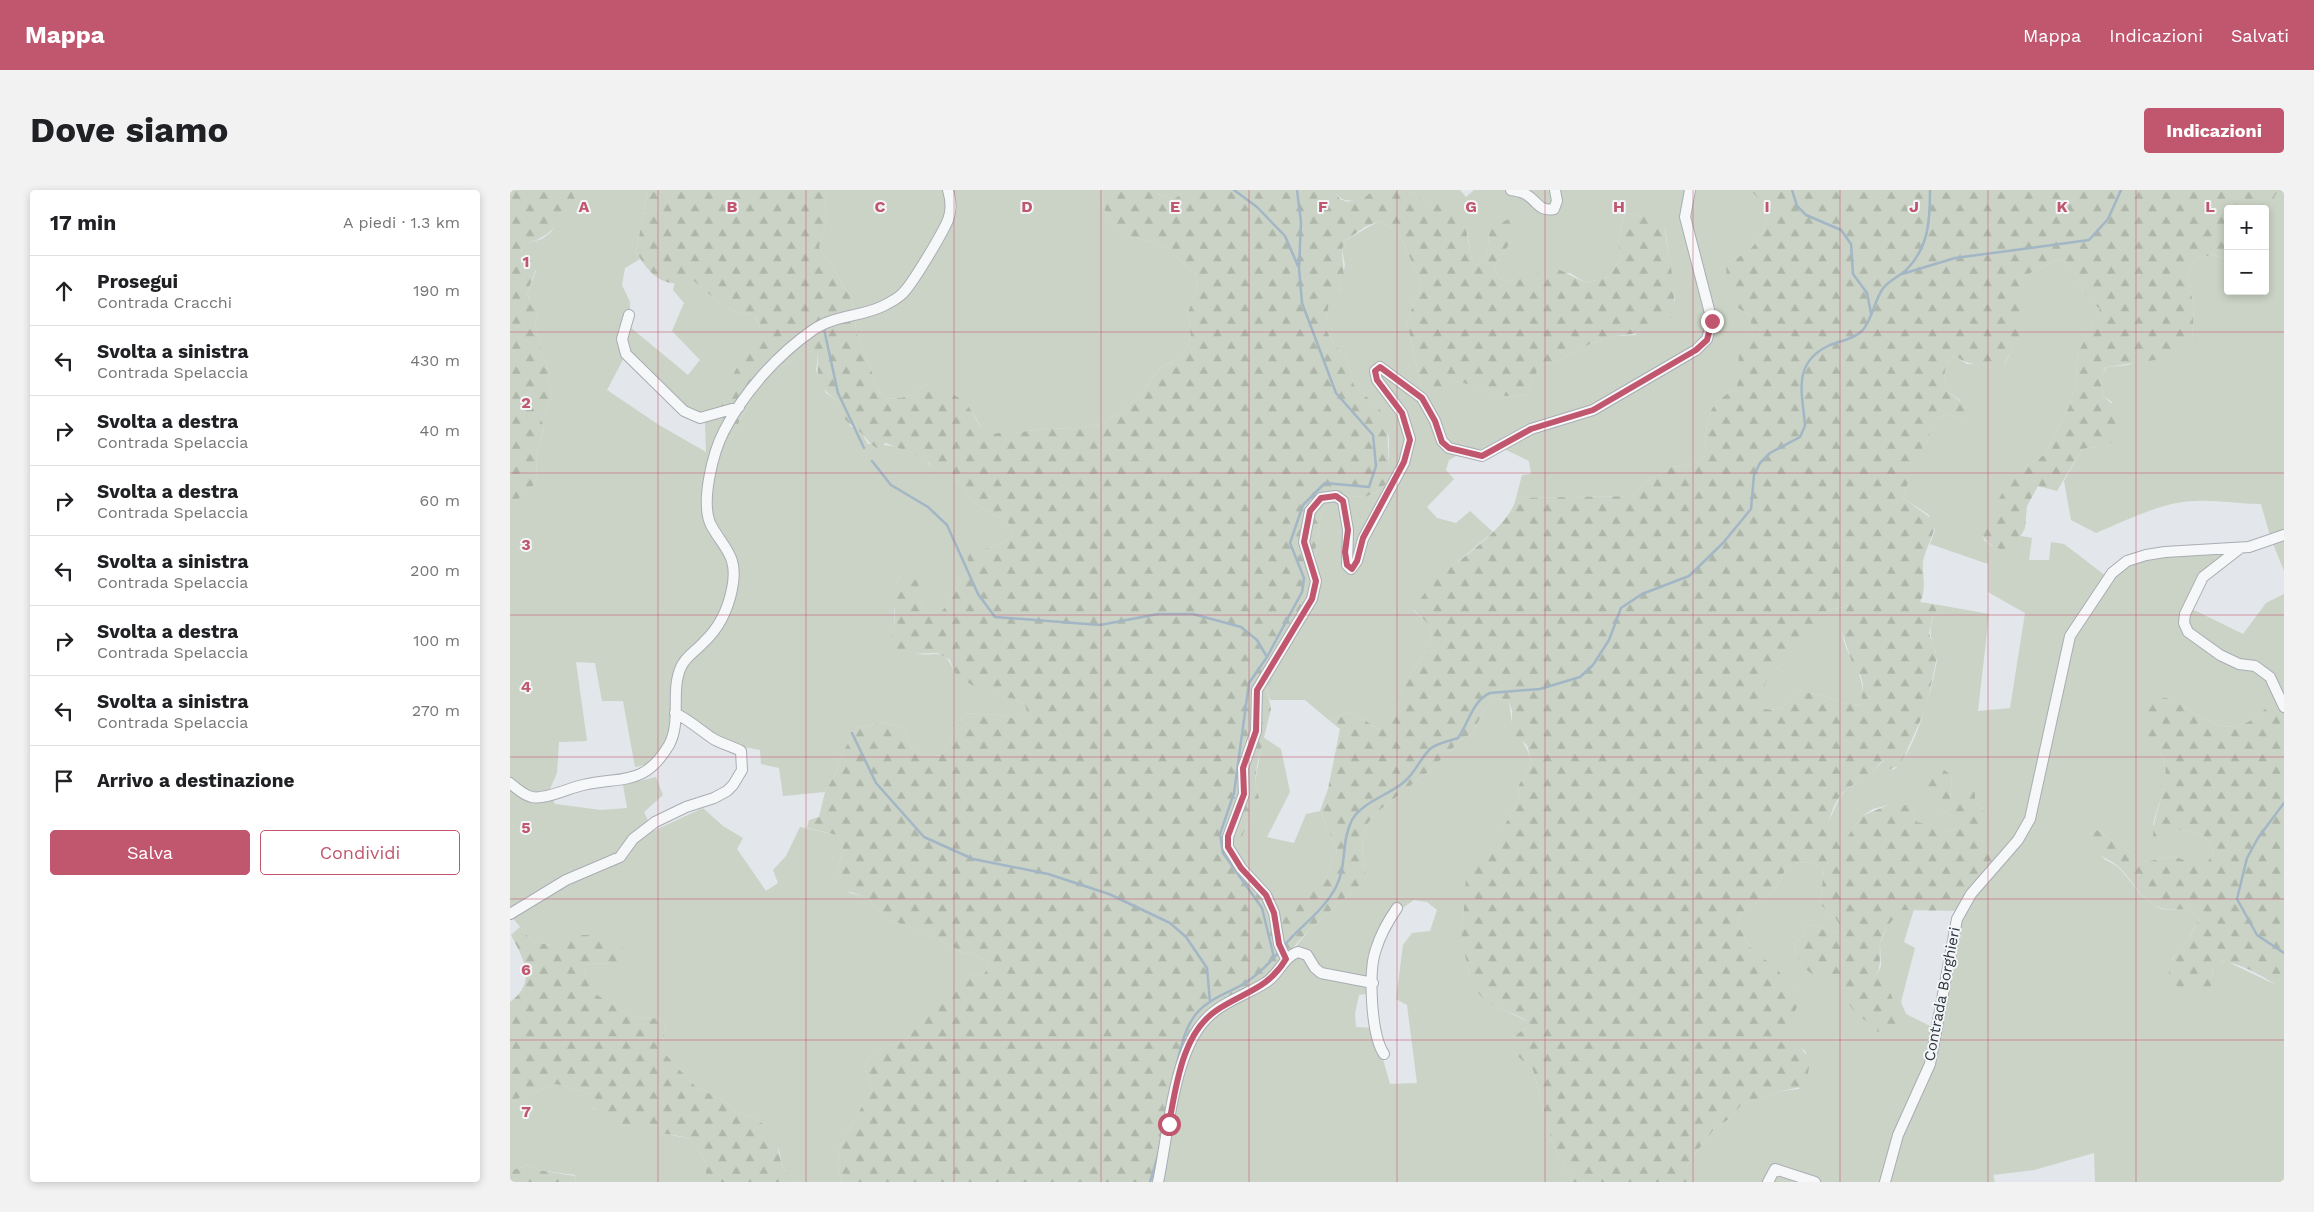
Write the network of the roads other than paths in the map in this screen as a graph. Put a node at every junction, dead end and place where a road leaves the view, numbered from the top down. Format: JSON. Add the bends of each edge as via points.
{"nodes":[{"id":1,"x":948,"y":190,"type":"edge"},
{"id":2,"x":1511,"y":190,"type":"edge"},
{"id":3,"x":1555,"y":190,"type":"edge"},
{"id":4,"x":1690,"y":190,"type":"edge"},
{"id":5,"x":629,"y":315,"type":"dead end"},
{"id":6,"x":739,"y":407,"type":"junction"},
{"id":7,"x":2284,"y":535,"type":"edge"},
{"id":8,"x":2240,"y":548,"type":"junction"},
{"id":9,"x":2221,"y":549,"type":"junction"},
{"id":10,"x":2213,"y":568,"type":"junction"},
{"id":11,"x":2284,"y":707,"type":"edge"},
{"id":12,"x":675,"y":713,"type":"junction"},
{"id":13,"x":510,"y":783,"type":"edge"},
{"id":14,"x":1397,"y":908,"type":"dead end"},
{"id":15,"x":510,"y":914,"type":"edge"},
{"id":16,"x":1283,"y":952,"type":"junction"},
{"id":17,"x":1373,"y":983,"type":"junction"},
{"id":18,"x":1384,"y":1054,"type":"dead end"},
{"id":19,"x":1158,"y":1182,"type":"edge"},
{"id":20,"x":1768,"y":1182,"type":"edge"},
{"id":21,"x":1815,"y":1182,"type":"edge"},
{"id":22,"x":1885,"y":1182,"type":"edge"}],
"edges":[{"from":1,"to":6,"type":"street","via":[[952,202],[949,219],[902,294],[882,307],[835,319],[814,329],[775,363]]},
{"from":2,"to":3,"type":"street","via":[[1527,195],[1548,210],[1554,209],[1557,201]]},
{"from":4,"to":16,"type":"street","via":[[1685,217],[1712,321],[1707,340],[1696,350],[1593,410],[1531,429],[1482,456],[1449,448],[1442,442],[1422,398],[1380,367],[1375,371],[1377,380],[1402,413],[1410,440],[1404,462],[1363,538],[1352,569],[1347,565],[1345,552],[1348,530],[1343,501],[1336,496],[1321,498],[1310,511],[1304,542],[1316,581],[1312,599],[1257,690],[1256,731],[1243,768],[1244,794],[1228,836],[1228,847],[1241,868],[1266,895],[1274,913]]},
{"from":5,"to":6,"type":"street","via":[[622,339],[626,354],[684,411],[700,418]]},
{"from":6,"to":12,"type":"street","via":[[717,448],[707,501],[711,524],[733,559],[733,588],[721,622],[686,658],[680,669]]},
{"from":7,"to":8,"type":"street"},
{"from":8,"to":9,"type":"street"},
{"from":8,"to":10,"type":"street"},
{"from":9,"to":10,"type":"street"},
{"from":9,"to":22,"type":"street","name":"Contrada Borghieri","via":[[2165,552],[2127,561],[2112,572],[2070,636],[2030,819],[2018,840],[1970,894],[1957,919],[1930,1064],[1898,1135]]},
{"from":10,"to":11,"type":"street","via":[[2203,577],[2185,614],[2188,632],[2220,655],[2239,664],[2255,666],[2270,677]]},
{"from":12,"to":13,"type":"street","via":[[669,744],[649,770],[636,776],[536,798],[522,793]]},
{"from":12,"to":15,"type":"street","via":[[713,739],[741,752],[742,770],[734,786],[714,798],[655,822],[633,839],[620,857],[566,880]]},
{"from":14,"to":17,"type":"street","via":[[1384,927],[1375,950]]},
{"from":16,"to":17,"type":"street","via":[[1303,952],[1321,973]]},
{"from":16,"to":19,"type":"street","via":[[1277,974],[1216,1010],[1193,1036],[1176,1082]]},
{"from":17,"to":18,"type":"street","via":[[1373,1016],[1378,1046]]},
{"from":20,"to":21,"type":"street","via":[[1775,1169]]}]}
